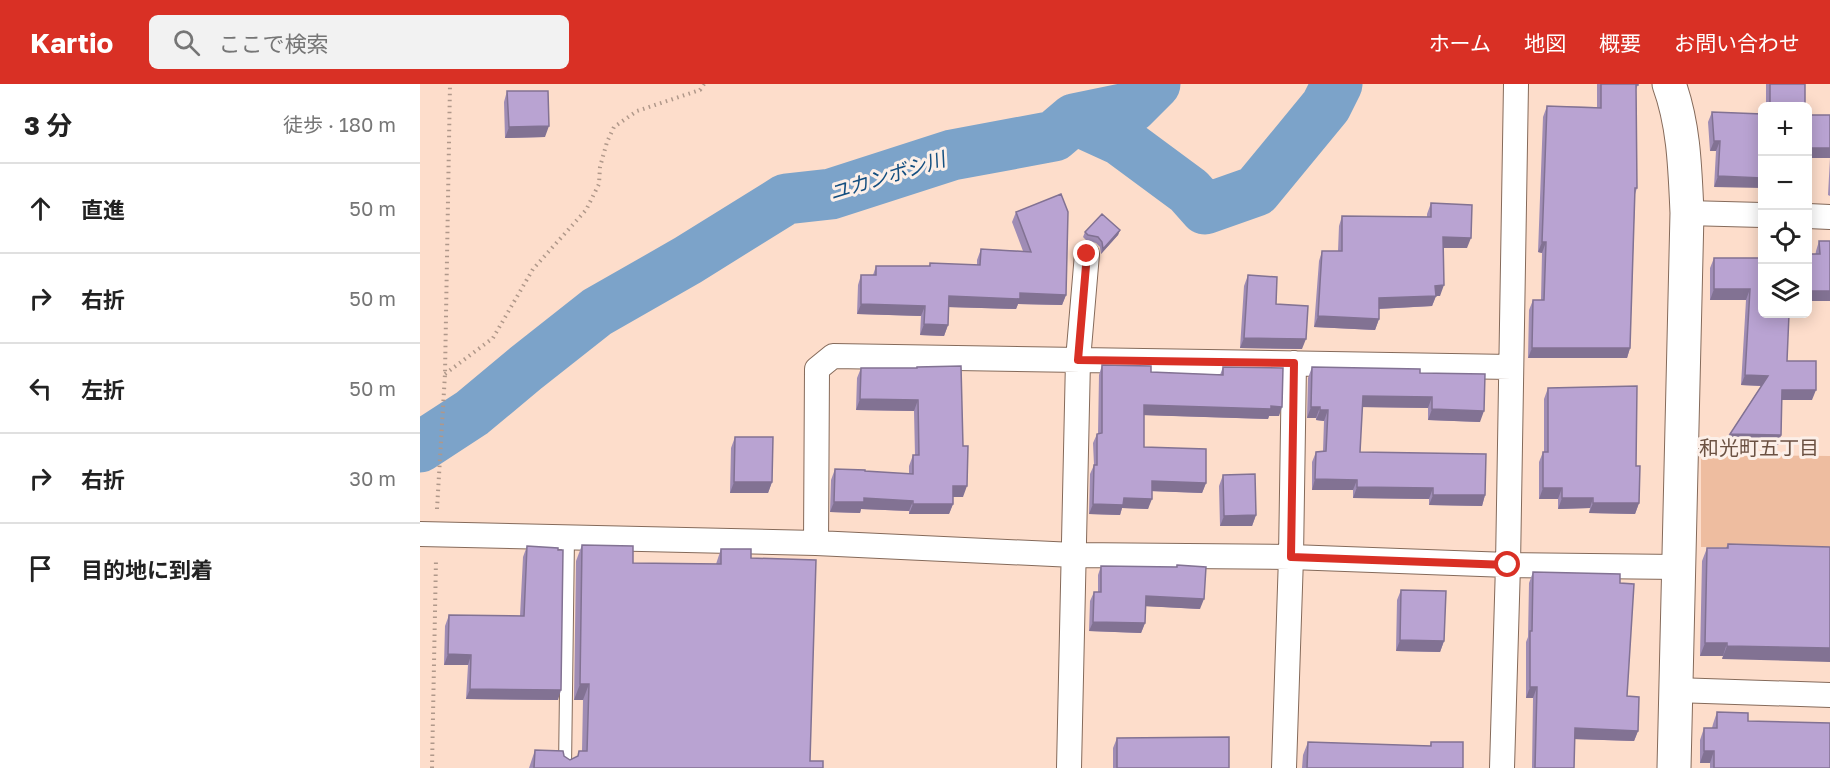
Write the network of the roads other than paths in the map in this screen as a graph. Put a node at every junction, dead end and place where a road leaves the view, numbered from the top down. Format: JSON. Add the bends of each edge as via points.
{"nodes":[{"id":1,"x":1516,"y":84,"type":"edge"},
{"id":2,"x":1670,"y":84,"type":"edge"},
{"id":3,"x":1687,"y":213,"type":"junction"},
{"id":4,"x":1758,"y":215,"type":"edge"},
{"id":5,"x":1812,"y":216,"type":"edge"},
{"id":6,"x":1830,"y":217,"type":"edge"},
{"id":7,"x":1087,"y":254,"type":"dead end"},
{"id":8,"x":1078,"y":360,"type":"junction"},
{"id":9,"x":1294,"y":363,"type":"junction"},
{"id":10,"x":1511,"y":367,"type":"junction"},
{"id":11,"x":428,"y":534,"type":"edge"},
{"id":12,"x":568,"y":537,"type":"junction"},
{"id":13,"x":816,"y":543,"type":"junction"},
{"id":14,"x":1074,"y":555,"type":"junction"},
{"id":15,"x":1291,"y":557,"type":"junction"},
{"id":16,"x":1508,"y":565,"type":"junction"},
{"id":17,"x":1678,"y":567,"type":"junction"},
{"id":18,"x":1675,"y":690,"type":"junction"},
{"id":19,"x":1830,"y":694,"type":"edge"},
{"id":20,"x":566,"y":768,"type":"edge"},
{"id":21,"x":1069,"y":768,"type":"edge"},
{"id":22,"x":1284,"y":768,"type":"edge"},
{"id":23,"x":1502,"y":768,"type":"edge"},
{"id":24,"x":1674,"y":768,"type":"edge"}],
"edges":[{"from":1,"to":10,"type":"street"},
{"from":2,"to":3,"type":"street","via":[[1685,158]]},
{"from":3,"to":4,"type":"street"},
{"from":3,"to":17,"type":"street"},
{"from":5,"to":6,"type":"street"},
{"from":7,"to":8,"type":"street"},
{"from":8,"to":9,"type":"street"},
{"from":8,"to":13,"type":"street","via":[[833,356],[817,369]]},
{"from":8,"to":14,"type":"street"},
{"from":9,"to":10,"type":"street"},
{"from":9,"to":15,"type":"street"},
{"from":10,"to":16,"type":"street"},
{"from":11,"to":12,"type":"street"},
{"from":12,"to":13,"type":"street"},
{"from":12,"to":20,"type":"lane"},
{"from":13,"to":14,"type":"street"},
{"from":14,"to":15,"type":"street"},
{"from":14,"to":21,"type":"street"},
{"from":15,"to":16,"type":"street"},
{"from":15,"to":22,"type":"street"},
{"from":16,"to":17,"type":"street"},
{"from":16,"to":23,"type":"street"},
{"from":17,"to":18,"type":"street"},
{"from":18,"to":19,"type":"street"},
{"from":18,"to":24,"type":"street"}]}
